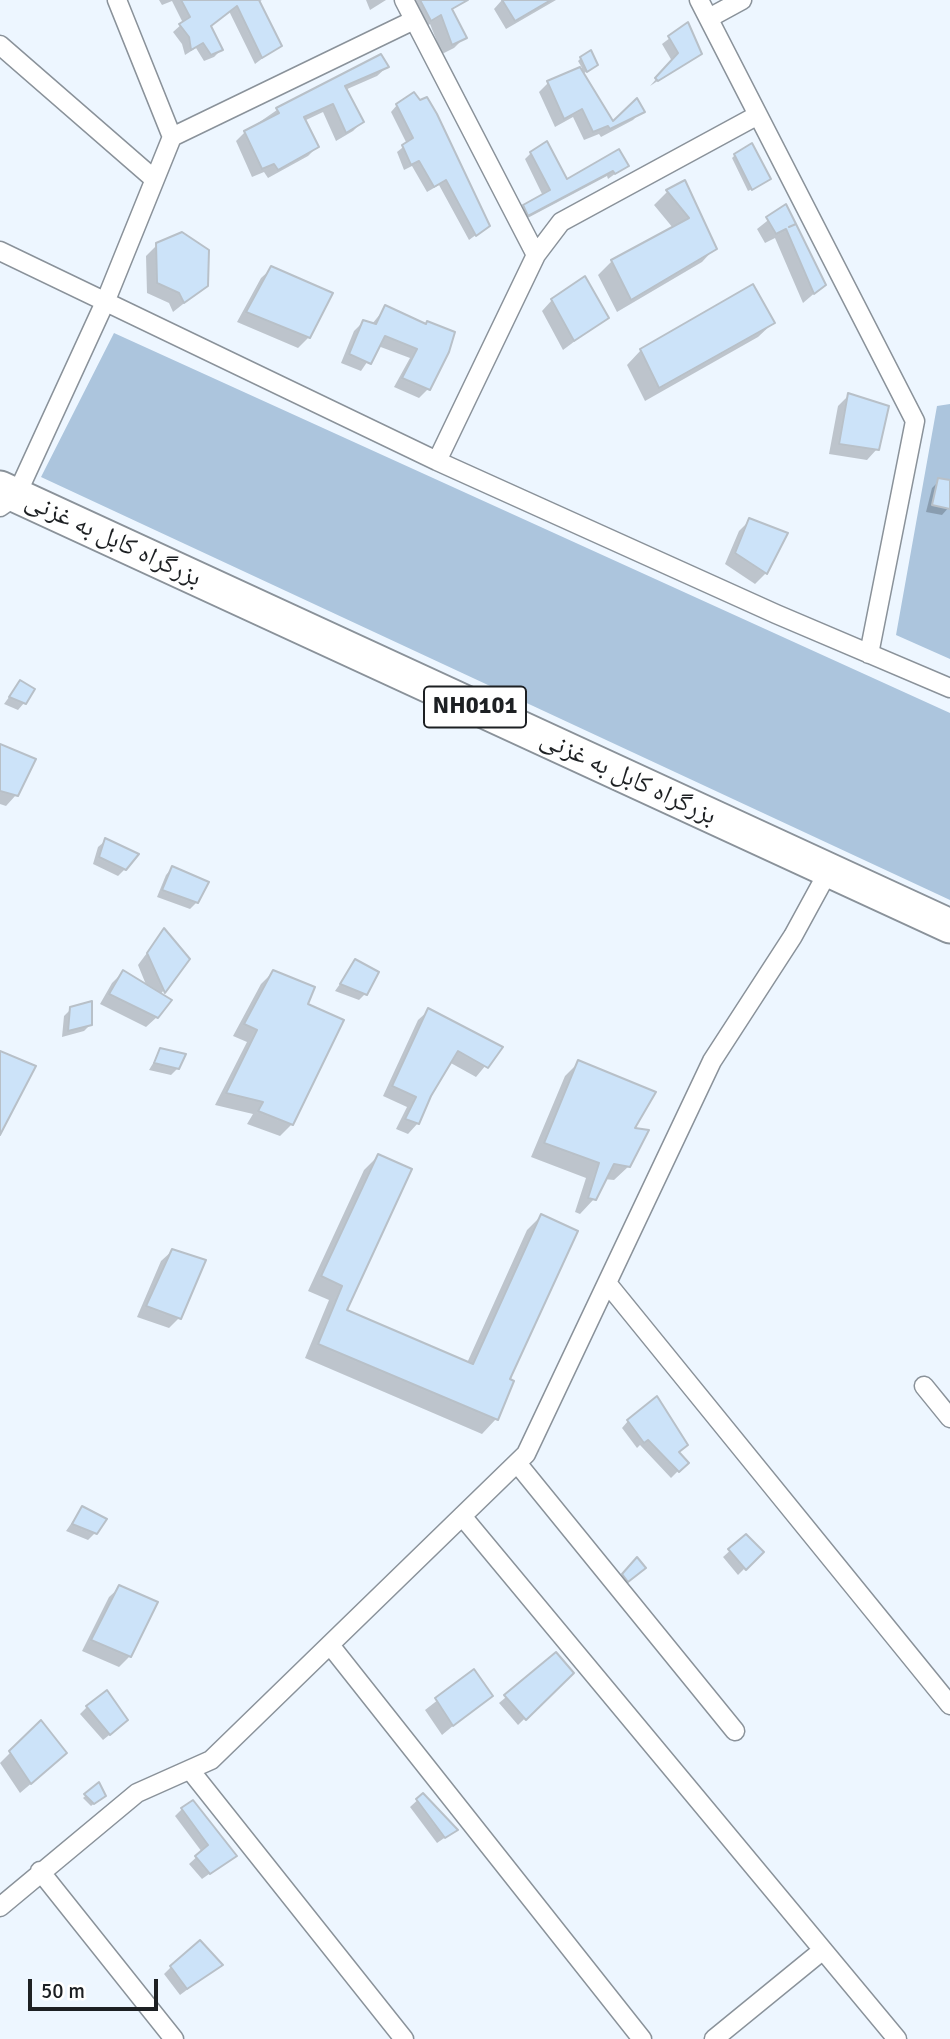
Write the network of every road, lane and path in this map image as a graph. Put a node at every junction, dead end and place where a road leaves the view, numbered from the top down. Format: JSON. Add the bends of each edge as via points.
{"nodes":[{"id":1,"x":117,"y":0,"type":"edge"},
{"id":2,"x":404,"y":0,"type":"edge"},
{"id":3,"x":699,"y":0,"type":"edge"},
{"id":4,"x":742,"y":0,"type":"edge"},
{"id":5,"x":709,"y":18,"type":"junction"},
{"id":6,"x":414,"y":20,"type":"junction"},
{"id":7,"x":0,"y":44,"type":"edge"},
{"id":8,"x":758,"y":115,"type":"junction"},
{"id":9,"x":172,"y":137,"type":"junction"},
{"id":10,"x":155,"y":179,"type":"junction"},
{"id":11,"x":0,"y":251,"type":"edge"},
{"id":12,"x":536,"y":255,"type":"junction"},
{"id":13,"x":106,"y":300,"type":"junction"},
{"id":14,"x":437,"y":461,"type":"junction"},
{"id":15,"x":5,"y":497,"type":"edge"},
{"id":16,"x":869,"y":654,"type":"junction"},
{"id":17,"x":950,"y":688,"type":"edge"},
{"id":18,"x":829,"y":870,"type":"junction"},
{"id":19,"x":950,"y":926,"type":"edge"},
{"id":20,"x":607,"y":1283,"type":"junction"},
{"id":21,"x":924,"y":1386,"type":"dead end"},
{"id":22,"x":950,"y":1418,"type":"edge"},
{"id":23,"x":517,"y":1463,"type":"junction"},
{"id":24,"x":462,"y":1517,"type":"junction"},
{"id":25,"x":330,"y":1645,"type":"junction"},
{"id":26,"x":950,"y":1704,"type":"edge"},
{"id":27,"x":735,"y":1731,"type":"dead end"},
{"id":28,"x":190,"y":1770,"type":"junction"},
{"id":29,"x":40,"y":1871,"type":"junction"},
{"id":30,"x":0,"y":1907,"type":"edge"},
{"id":31,"x":823,"y":1950,"type":"junction"},
{"id":32,"x":174,"y":2039,"type":"edge"},
{"id":33,"x":404,"y":2039,"type":"edge"},
{"id":34,"x":642,"y":2039,"type":"edge"},
{"id":35,"x":714,"y":2039,"type":"edge"},
{"id":36,"x":897,"y":2039,"type":"edge"}],
"edges":[{"from":1,"to":9,"type":"street"},
{"from":2,"to":6,"type":"street"},
{"from":3,"to":5,"type":"street"},
{"from":4,"to":5,"type":"street"},
{"from":5,"to":8,"type":"street"},
{"from":6,"to":9,"type":"street"},
{"from":6,"to":12,"type":"street"},
{"from":7,"to":10,"type":"street"},
{"from":8,"to":12,"type":"street","via":[[561,222]]},
{"from":8,"to":16,"type":"street","via":[[915,421]]},
{"from":9,"to":10,"type":"street"},
{"from":10,"to":13,"type":"street"},
{"from":11,"to":13,"type":"street"},
{"from":12,"to":14,"type":"street"},
{"from":13,"to":14,"type":"street"},
{"from":13,"to":15,"type":"street"},
{"from":14,"to":16,"type":"street"},
{"from":15,"to":18,"type":"highway","name":"بزرگراه کابل به غزنی","number":"NH0101"},
{"from":16,"to":17,"type":"street"},
{"from":18,"to":19,"type":"highway","name":"بزرگراه کابل به غزنی","number":"NH0101"},
{"from":18,"to":20,"type":"street","via":[[793,936],[712,1060]]},
{"from":20,"to":23,"type":"street","via":[[526,1454]]},
{"from":20,"to":26,"type":"street"},
{"from":21,"to":22,"type":"street"},
{"from":23,"to":24,"type":"street"},
{"from":23,"to":27,"type":"street"},
{"from":24,"to":25,"type":"street"},
{"from":24,"to":31,"type":"street"},
{"from":25,"to":28,"type":"street","via":[[211,1760]]},
{"from":25,"to":34,"type":"street"},
{"from":28,"to":29,"type":"street","via":[[137,1793]]},
{"from":28,"to":33,"type":"street"},
{"from":29,"to":30,"type":"street"},
{"from":29,"to":32,"type":"street"},
{"from":31,"to":35,"type":"street"},
{"from":31,"to":36,"type":"street"}]}
